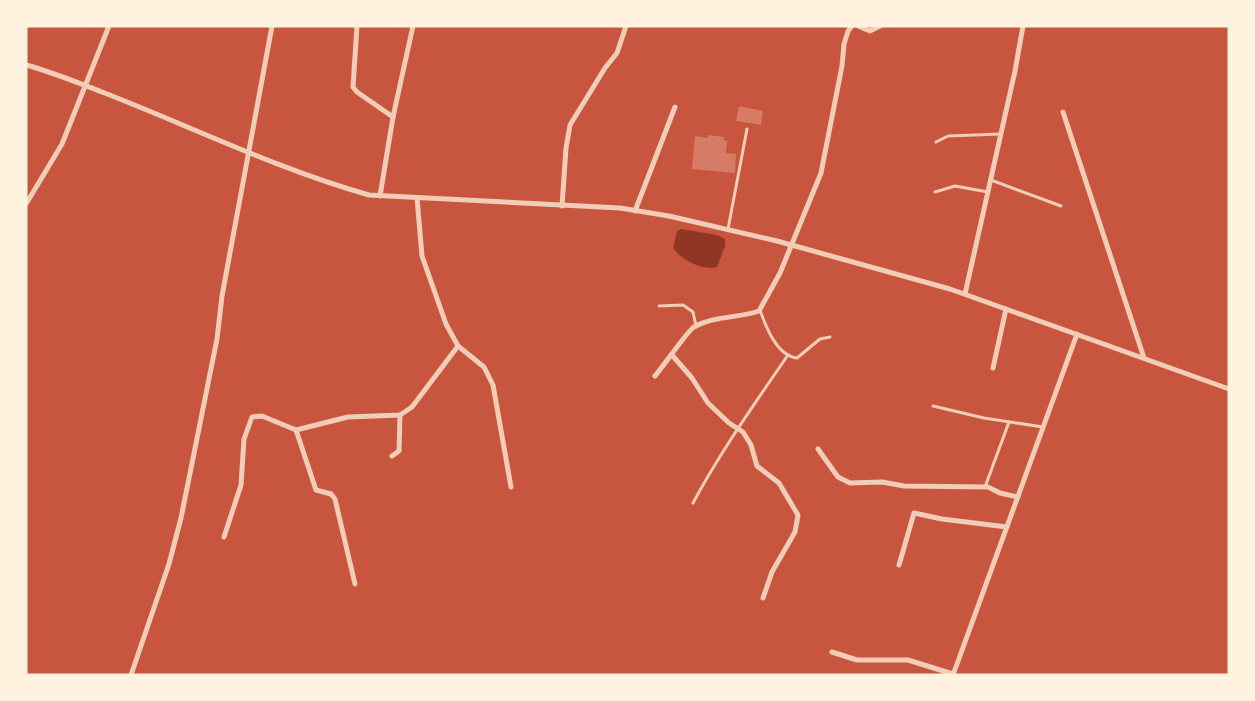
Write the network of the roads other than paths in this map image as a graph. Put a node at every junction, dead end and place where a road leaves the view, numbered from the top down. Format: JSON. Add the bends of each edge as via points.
{"nodes":[{"id":1,"x":109,"y":26,"type":"edge"},
{"id":2,"x":272,"y":26,"type":"edge"},
{"id":3,"x":357,"y":26,"type":"edge"},
{"id":4,"x":413,"y":26,"type":"edge"},
{"id":5,"x":626,"y":26,"type":"edge"},
{"id":6,"x":852,"y":26,"type":"edge"},
{"id":7,"x":858,"y":26,"type":"edge"},
{"id":8,"x":880,"y":26,"type":"edge"},
{"id":9,"x":1023,"y":26,"type":"edge"},
{"id":10,"x":26,"y":64,"type":"edge"},
{"id":11,"x":87,"y":86,"type":"junction"},
{"id":12,"x":675,"y":107,"type":"dead end"},
{"id":13,"x":1063,"y":112,"type":"dead end"},
{"id":14,"x":393,"y":117,"type":"junction"},
{"id":15,"x":747,"y":129,"type":"dead end"},
{"id":16,"x":1001,"y":134,"type":"junction"},
{"id":17,"x":936,"y":142,"type":"dead end"},
{"id":18,"x":250,"y":152,"type":"junction"},
{"id":19,"x":990,"y":179,"type":"junction"},
{"id":20,"x":935,"y":192,"type":"dead end"},
{"id":21,"x":988,"y":192,"type":"junction"},
{"id":22,"x":380,"y":196,"type":"junction"},
{"id":23,"x":417,"y":198,"type":"junction"},
{"id":24,"x":26,"y":204,"type":"edge"},
{"id":25,"x":562,"y":206,"type":"junction"},
{"id":26,"x":1061,"y":206,"type":"dead end"},
{"id":27,"x":635,"y":211,"type":"junction"},
{"id":28,"x":728,"y":230,"type":"junction"},
{"id":29,"x":791,"y":245,"type":"junction"},
{"id":30,"x":965,"y":294,"type":"junction"},
{"id":31,"x":659,"y":306,"type":"dead end"},
{"id":32,"x":1006,"y":308,"type":"junction"},
{"id":33,"x":760,"y":310,"type":"junction"},
{"id":34,"x":696,"y":326,"type":"junction"},
{"id":35,"x":1077,"y":334,"type":"junction"},
{"id":36,"x":830,"y":337,"type":"dead end"},
{"id":37,"x":458,"y":346,"type":"junction"},
{"id":38,"x":672,"y":355,"type":"junction"},
{"id":39,"x":788,"y":355,"type":"junction"},
{"id":40,"x":1144,"y":358,"type":"junction"},
{"id":41,"x":993,"y":368,"type":"dead end"},
{"id":42,"x":656,"y":376,"type":"dead end"},
{"id":43,"x":1229,"y":389,"type":"edge"},
{"id":44,"x":933,"y":406,"type":"dead end"},
{"id":45,"x":400,"y":415,"type":"junction"},
{"id":46,"x":1009,"y":422,"type":"junction"},
{"id":47,"x":1043,"y":427,"type":"junction"},
{"id":48,"x":737,"y":428,"type":"junction"},
{"id":49,"x":296,"y":430,"type":"junction"},
{"id":50,"x":818,"y":449,"type":"dead end"},
{"id":51,"x":392,"y":456,"type":"dead end"},
{"id":52,"x":511,"y":487,"type":"dead end"},
{"id":53,"x":985,"y":488,"type":"junction"},
{"id":54,"x":1018,"y":497,"type":"junction"},
{"id":55,"x":693,"y":503,"type":"dead end"},
{"id":56,"x":1007,"y":527,"type":"junction"},
{"id":57,"x":224,"y":537,"type":"dead end"},
{"id":58,"x":899,"y":565,"type":"dead end"},
{"id":59,"x":355,"y":584,"type":"dead end"},
{"id":60,"x":763,"y":598,"type":"dead end"},
{"id":61,"x":832,"y":652,"type":"dead end"},
{"id":62,"x":953,"y":674,"type":"edge"},
{"id":63,"x":131,"y":675,"type":"edge"}],
"edges":[{"from":1,"to":11,"type":"street"},
{"from":2,"to":18,"type":"street"},
{"from":3,"to":14,"type":"street","via":[[353,87]]},
{"from":4,"to":14,"type":"street"},
{"from":5,"to":25,"type":"street","via":[[617,53],[604,68],[570,125]]},
{"from":6,"to":29,"type":"street","via":[[844,44],[821,173]]},
{"from":7,"to":8,"type":"street","via":[[870,32]]},
{"from":9,"to":16,"type":"street"},
{"from":10,"to":11,"type":"street"},
{"from":11,"to":18,"type":"street"},
{"from":11,"to":24,"type":"street","via":[[62,144]]},
{"from":12,"to":27,"type":"street"},
{"from":13,"to":40,"type":"street"},
{"from":14,"to":22,"type":"street"},
{"from":15,"to":28,"type":"lane"},
{"from":16,"to":17,"type":"lane","via":[[948,136]]},
{"from":16,"to":19,"type":"street"},
{"from":18,"to":22,"type":"street","via":[[334,185],[369,196]]},
{"from":18,"to":63,"type":"street","via":[[181,518]]},
{"from":19,"to":21,"type":"street"},
{"from":19,"to":26,"type":"lane"},
{"from":20,"to":21,"type":"lane","via":[[955,186]]},
{"from":21,"to":30,"type":"street"},
{"from":22,"to":23,"type":"street"},
{"from":23,"to":25,"type":"street"},
{"from":23,"to":37,"type":"street","via":[[422,256],[446,324]]},
{"from":25,"to":27,"type":"street"},
{"from":27,"to":28,"type":"street"},
{"from":28,"to":29,"type":"street"},
{"from":29,"to":30,"type":"street"},
{"from":29,"to":33,"type":"street"},
{"from":30,"to":32,"type":"street"},
{"from":31,"to":34,"type":"lane","via":[[683,305],[693,312]]},
{"from":32,"to":35,"type":"street"},
{"from":32,"to":41,"type":"street"},
{"from":33,"to":34,"type":"street","via":[[743,317]]},
{"from":33,"to":39,"type":"lane","via":[[767,330]]},
{"from":34,"to":38,"type":"street"},
{"from":35,"to":40,"type":"street"},
{"from":35,"to":47,"type":"street"},
{"from":36,"to":39,"type":"lane","via":[[820,339],[797,358]]},
{"from":37,"to":45,"type":"street","via":[[412,406]]},
{"from":37,"to":52,"type":"street","via":[[484,367],[493,385]]},
{"from":38,"to":42,"type":"street"},
{"from":38,"to":48,"type":"street","via":[[708,403]]},
{"from":39,"to":48,"type":"lane"},
{"from":40,"to":43,"type":"street"},
{"from":44,"to":46,"type":"lane"},
{"from":45,"to":49,"type":"street","via":[[348,416]]},
{"from":45,"to":51,"type":"street","via":[[400,449]]},
{"from":46,"to":47,"type":"lane"},
{"from":46,"to":53,"type":"lane"},
{"from":47,"to":54,"type":"street"},
{"from":48,"to":55,"type":"lane"},
{"from":48,"to":60,"type":"street","via":[[751,445],[757,466],[779,483],[798,515],[795,532],[772,572]]},
{"from":49,"to":57,"type":"street","via":[[262,416],[252,417],[244,439],[241,485]]},
{"from":49,"to":59,"type":"street","via":[[316,490],[331,494],[335,499]]},
{"from":50,"to":53,"type":"street","via":[[838,477],[850,483]]},
{"from":53,"to":54,"type":"street"},
{"from":54,"to":56,"type":"street"},
{"from":56,"to":58,"type":"street","via":[[914,513]]},
{"from":56,"to":62,"type":"street"},
{"from":61,"to":62,"type":"street","via":[[857,660],[908,660]]}]}
